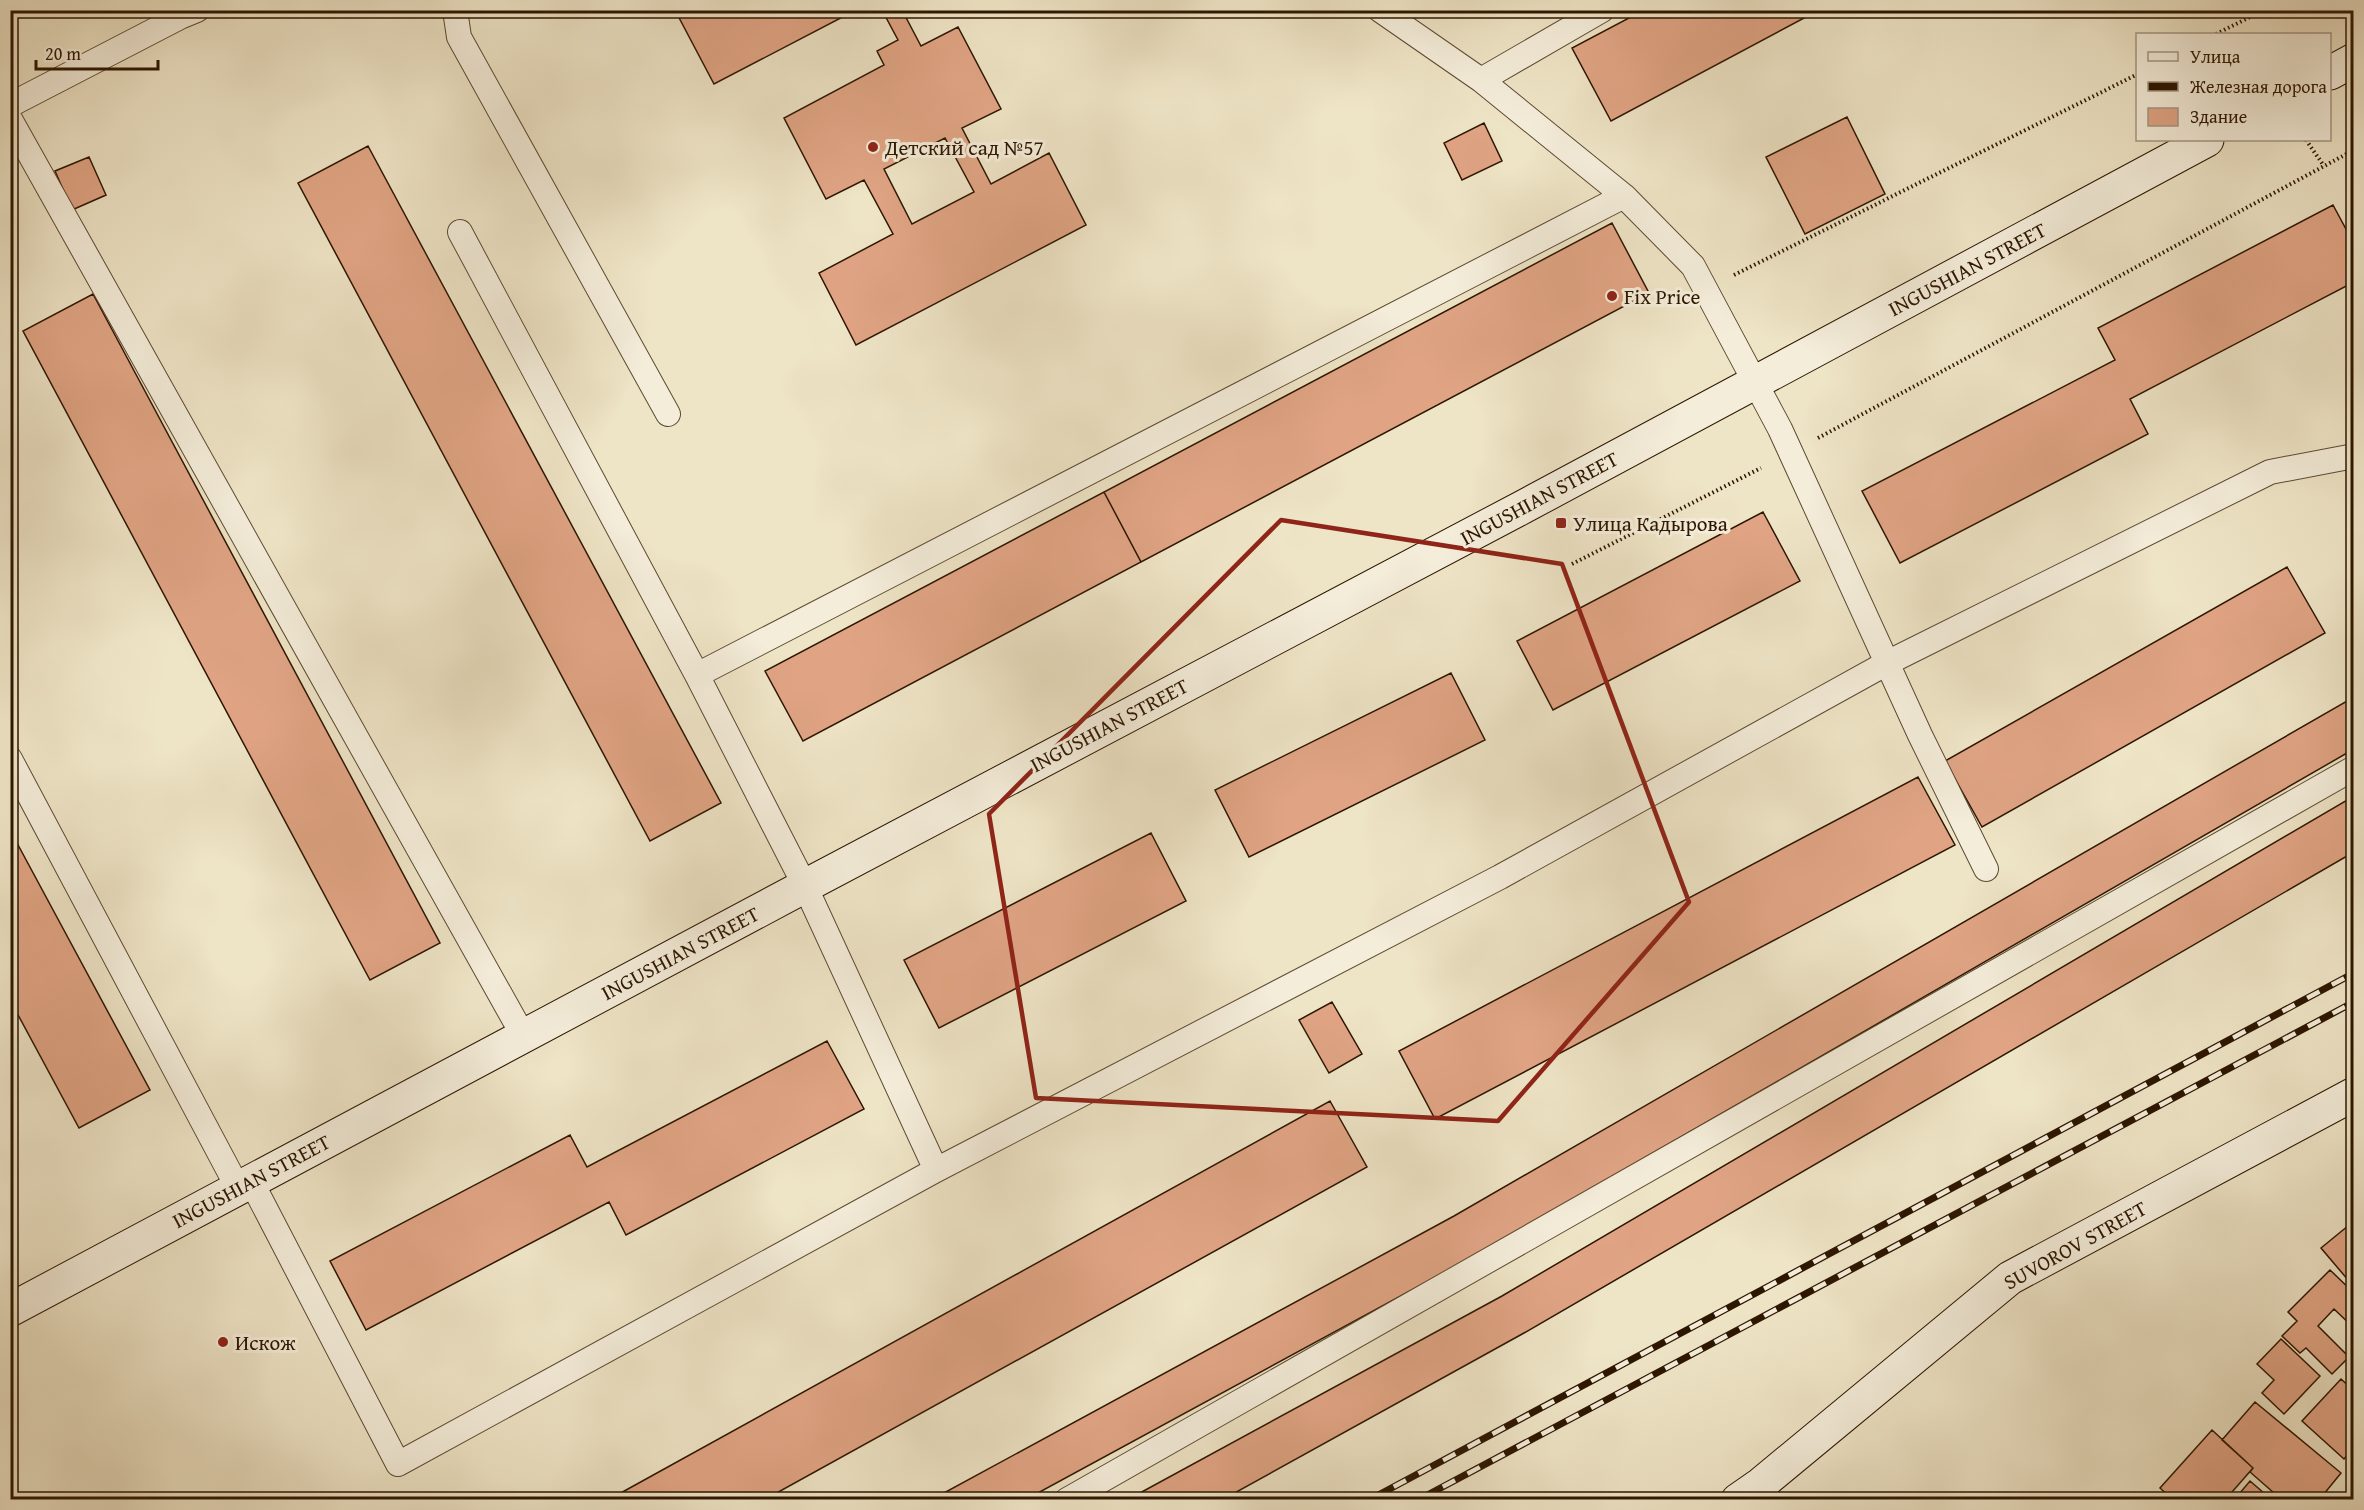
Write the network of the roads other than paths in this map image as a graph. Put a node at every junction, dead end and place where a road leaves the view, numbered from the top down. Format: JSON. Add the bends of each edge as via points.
{"nodes":[{"id":1,"x":197,"y":10,"type":"edge"},
{"id":2,"x":455,"y":10,"type":"edge"},
{"id":3,"x":1380,"y":10,"type":"edge"},
{"id":4,"x":1602,"y":10,"type":"edge"},
{"id":5,"x":2354,"y":60,"type":"edge"},
{"id":6,"x":2331,"y":72,"type":"edge"},
{"id":7,"x":1481,"y":80,"type":"junction"},
{"id":8,"x":10,"y":105,"type":"edge"},
{"id":9,"x":10,"y":119,"type":"edge"},
{"id":10,"x":2205,"y":141,"type":"edge"},
{"id":11,"x":1624,"y":196,"type":"junction"},
{"id":12,"x":460,"y":232,"type":"dead end"},
{"id":13,"x":1754,"y":383,"type":"junction"},
{"id":14,"x":668,"y":414,"type":"dead end"},
{"id":15,"x":2354,"y":456,"type":"edge"},
{"id":16,"x":1887,"y":663,"type":"junction"},
{"id":17,"x":697,"y":675,"type":"junction"},
{"id":18,"x":10,"y":759,"type":"edge"},
{"id":19,"x":2354,"y":768,"type":"edge"},
{"id":20,"x":1986,"y":869,"type":"dead end"},
{"id":21,"x":805,"y":886,"type":"junction"},
{"id":22,"x":524,"y":1037,"type":"junction"},
{"id":23,"x":2354,"y":1095,"type":"edge"},
{"id":24,"x":936,"y":1170,"type":"junction"},
{"id":25,"x":245,"y":1184,"type":"junction"},
{"id":26,"x":10,"y":1310,"type":"edge"},
{"id":27,"x":1067,"y":1500,"type":"edge"},
{"id":28,"x":1738,"y":1500,"type":"edge"}],
"edges":[{"from":1,"to":8,"type":"lane"},
{"from":2,"to":14,"type":"lane","via":[[459,37]]},
{"from":3,"to":7,"type":"lane"},
{"from":4,"to":7,"type":"lane"},
{"from":5,"to":6,"type":"street"},
{"from":7,"to":11,"type":"lane"},
{"from":9,"to":22,"type":"lane"},
{"from":10,"to":13,"type":"street","name":"INGUSHIAN STREET"},
{"from":11,"to":13,"type":"lane","via":[[1693,266]]},
{"from":11,"to":17,"type":"lane"},
{"from":12,"to":17,"type":"lane"},
{"from":13,"to":16,"type":"lane","via":[[1791,452]]},
{"from":13,"to":21,"type":"street","name":"INGUSHIAN STREET"},
{"from":15,"to":16,"type":"lane","via":[[2270,472]]},
{"from":16,"to":20,"type":"lane"},
{"from":16,"to":24,"type":"lane","via":[[1500,877]]},
{"from":17,"to":21,"type":"lane"},
{"from":18,"to":25,"type":"lane"},
{"from":19,"to":27,"type":"lane"},
{"from":21,"to":22,"type":"street","name":"INGUSHIAN STREET"},
{"from":21,"to":24,"type":"lane"},
{"from":22,"to":25,"type":"street","name":"INGUSHIAN STREET"},
{"from":23,"to":28,"type":"street","name":"SUVOROV STREET","via":[[2010,1278]]},
{"from":24,"to":25,"type":"lane","via":[[398,1464]]},
{"from":25,"to":26,"type":"street","name":"INGUSHIAN STREET"}]}
